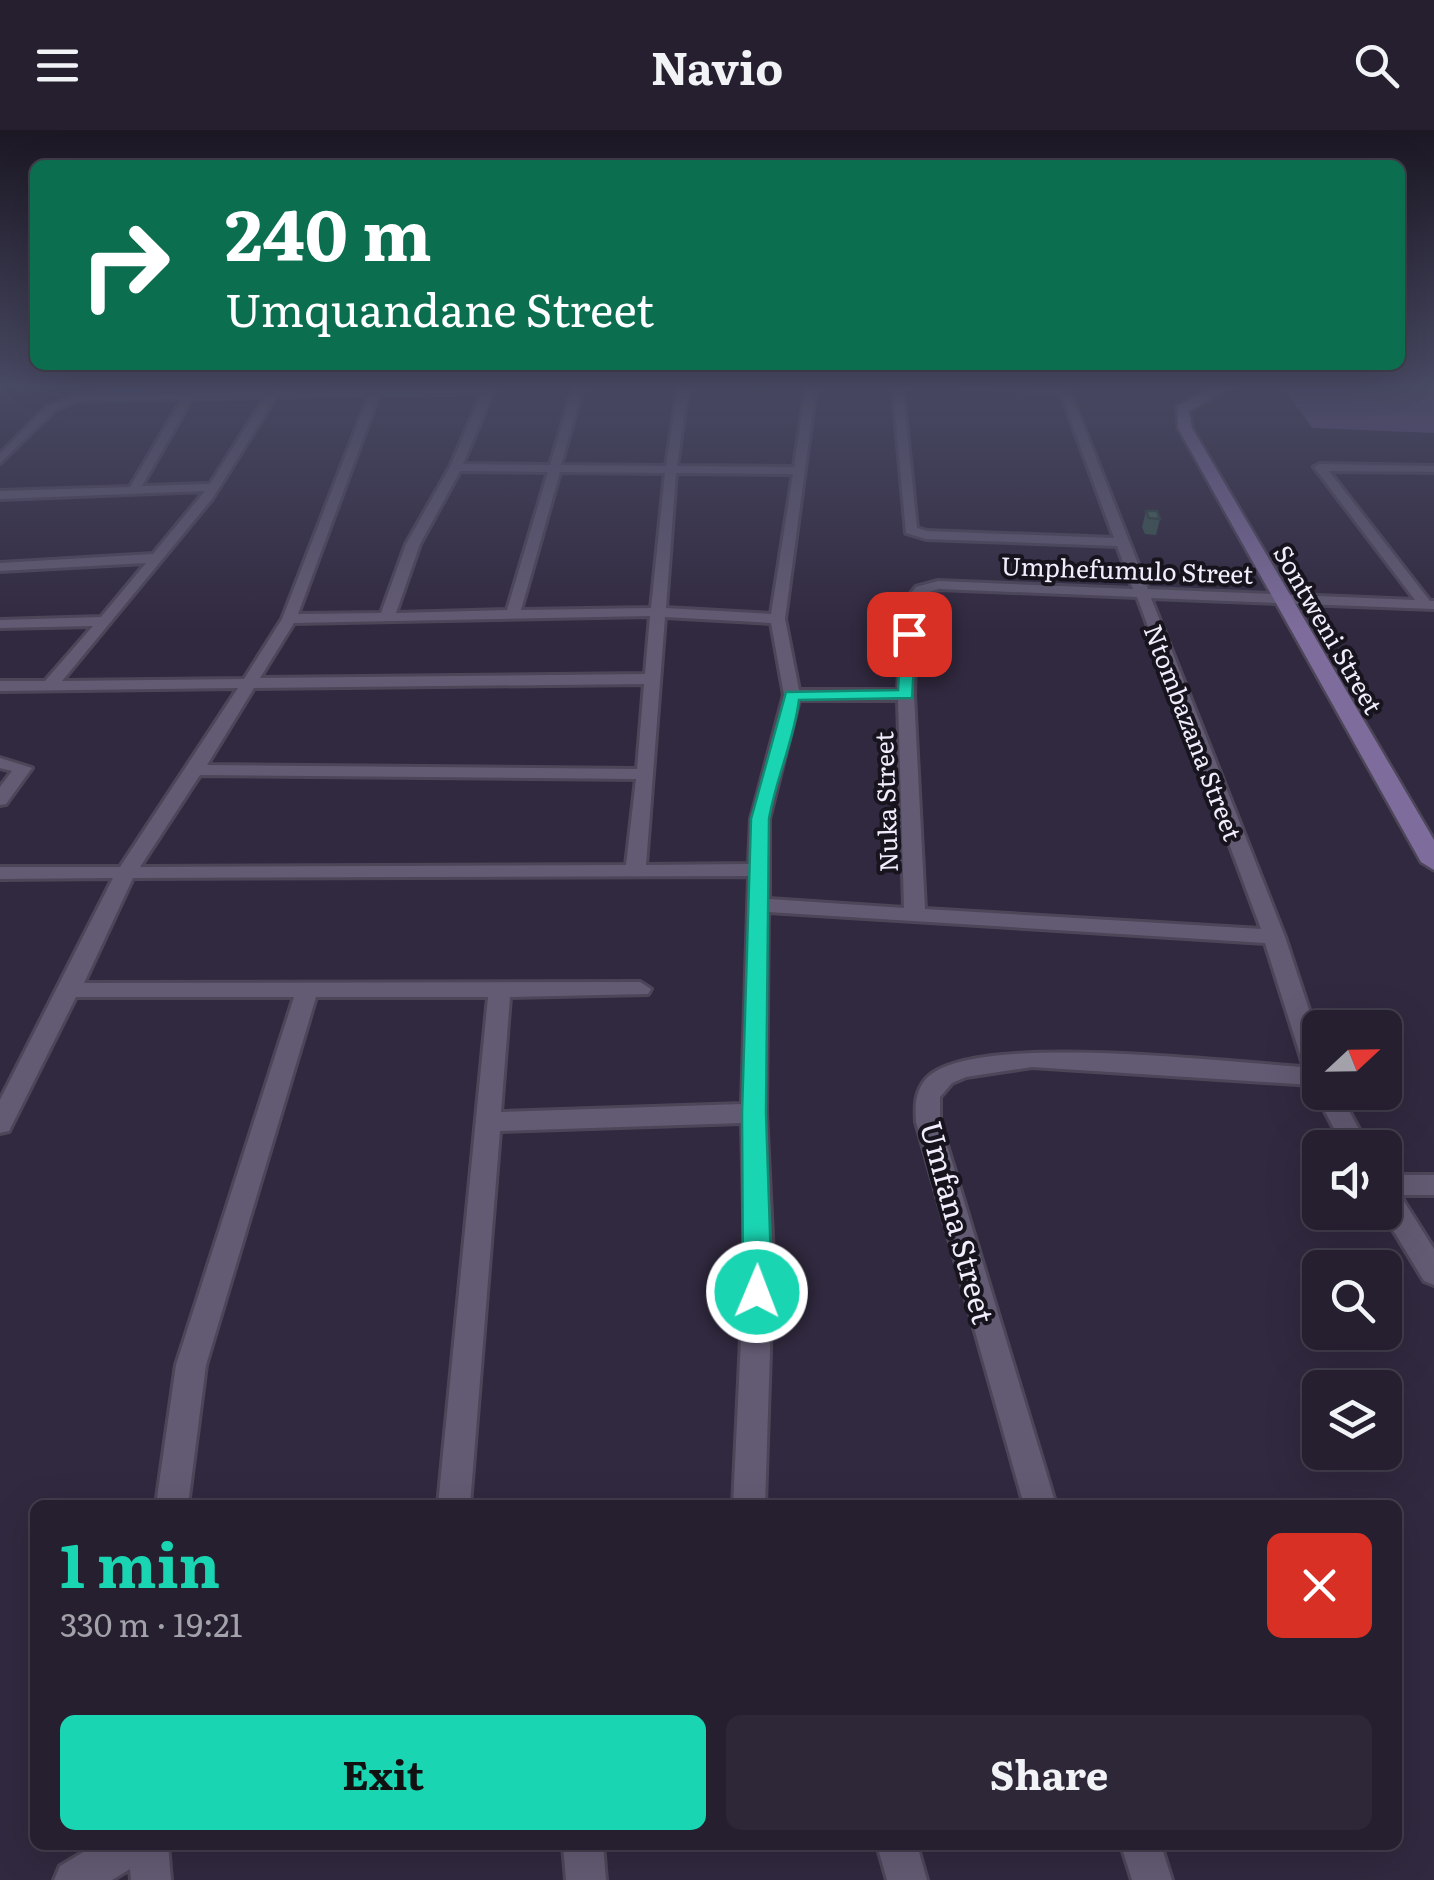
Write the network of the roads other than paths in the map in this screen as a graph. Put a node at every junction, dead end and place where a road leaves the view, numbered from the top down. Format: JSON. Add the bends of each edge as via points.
{"nodes":[{"id":1,"x":557,"y":468,"type":"edge"},
{"id":2,"x":146,"y":469,"type":"edge"},
{"id":3,"x":226,"y":469,"type":"edge"},
{"id":4,"x":346,"y":469,"type":"edge"},
{"id":5,"x":455,"y":469,"type":"edge"},
{"id":6,"x":633,"y":469,"type":"edge"},
{"id":7,"x":671,"y":469,"type":"junction"},
{"id":8,"x":904,"y":469,"type":"edge"},
{"id":9,"x":1093,"y":469,"type":"edge"},
{"id":10,"x":1210,"y":469,"type":"edge"},
{"id":11,"x":1321,"y":469,"type":"edge"},
{"id":12,"x":1367,"y":469,"type":"edge"},
{"id":13,"x":800,"y":470,"type":"joint"},
{"id":14,"x":1432,"y":471,"type":"edge"},
{"id":15,"x":214,"y":487,"type":"junction"},
{"id":16,"x":134,"y":490,"type":"junction"},
{"id":17,"x":0,"y":496,"type":"edge"},
{"id":18,"x":1120,"y":542,"type":"junction"},
{"id":19,"x":156,"y":558,"type":"junction"},
{"id":20,"x":0,"y":567,"type":"edge"},
{"id":21,"x":938,"y":585,"type":"joint"},
{"id":22,"x":1139,"y":593,"type":"junction"},
{"id":23,"x":1284,"y":597,"type":"junction"},
{"id":24,"x":1430,"y":605,"type":"edge"},
{"id":25,"x":658,"y":612,"type":"junction"},
{"id":26,"x":513,"y":614,"type":"junction"},
{"id":27,"x":388,"y":617,"type":"junction"},
{"id":28,"x":778,"y":618,"type":"junction"},
{"id":29,"x":288,"y":619,"type":"junction"},
{"id":30,"x":105,"y":620,"type":"junction"},
{"id":31,"x":0,"y":624,"type":"edge"},
{"id":32,"x":652,"y":679,"type":"junction"},
{"id":33,"x":251,"y":684,"type":"junction"},
{"id":34,"x":50,"y":685,"type":"junction"},
{"id":35,"x":0,"y":686,"type":"edge"},
{"id":36,"x":792,"y":695,"type":"junction"},
{"id":37,"x":906,"y":695,"type":"junction"},
{"id":38,"x":0,"y":763,"type":"edge"},
{"id":39,"x":195,"y":770,"type":"junction"},
{"id":40,"x":646,"y":774,"type":"junction"},
{"id":41,"x":0,"y":800,"type":"edge"},
{"id":42,"x":1434,"y":862,"type":"edge"},
{"id":43,"x":760,"y":870,"type":"junction"},
{"id":44,"x":127,"y":871,"type":"junction"},
{"id":45,"x":635,"y":871,"type":"junction"},
{"id":46,"x":0,"y":873,"type":"edge"},
{"id":47,"x":760,"y":906,"type":"junction"},
{"id":48,"x":914,"y":914,"type":"junction"},
{"id":49,"x":1274,"y":937,"type":"junction"},
{"id":50,"x":500,"y":987,"type":"junction"},
{"id":51,"x":640,"y":988,"type":"dead end"},
{"id":52,"x":68,"y":990,"type":"junction"},
{"id":53,"x":307,"y":991,"type":"junction"},
{"id":54,"x":1302,"y":1023,"type":"edge"},
{"id":55,"x":1302,"y":1077,"type":"edge"},
{"id":56,"x":754,"y":1113,"type":"junction"},
{"id":57,"x":487,"y":1122,"type":"junction"},
{"id":58,"x":0,"y":1124,"type":"edge"},
{"id":59,"x":1402,"y":1185,"type":"edge"},
{"id":60,"x":1434,"y":1185,"type":"edge"},
{"id":61,"x":1402,"y":1221,"type":"edge"},
{"id":62,"x":1434,"y":1272,"type":"edge"},
{"id":63,"x":173,"y":1500,"type":"edge"},
{"id":64,"x":454,"y":1500,"type":"edge"},
{"id":65,"x":749,"y":1500,"type":"edge"},
{"id":66,"x":1039,"y":1500,"type":"edge"},
{"id":67,"x":124,"y":1850,"type":"edge"},
{"id":68,"x":148,"y":1850,"type":"edge"},
{"id":69,"x":583,"y":1850,"type":"edge"},
{"id":70,"x":898,"y":1850,"type":"edge"},
{"id":71,"x":1143,"y":1850,"type":"edge"},
{"id":72,"x":74,"y":1880,"type":"edge"},
{"id":73,"x":150,"y":1880,"type":"edge"},
{"id":74,"x":586,"y":1880,"type":"edge"},
{"id":75,"x":906,"y":1880,"type":"edge"},
{"id":76,"x":1152,"y":1880,"type":"edge"}],
"edges":[{"from":1,"to":26,"type":"street"},
{"from":2,"to":16,"type":"street"},
{"from":3,"to":15,"type":"street"},
{"from":4,"to":29,"type":"street"},
{"from":5,"to":27,"type":"street","via":[[413,544]]},
{"from":6,"to":7,"type":"street"},
{"from":7,"to":13,"type":"street"},
{"from":7,"to":25,"type":"street"},
{"from":8,"to":18,"type":"street","via":[[911,530]]},
{"from":9,"to":18,"type":"street","name":"Ntombazana Street"},
{"from":10,"to":23,"type":"street","name":"Sontweni Street"},
{"from":11,"to":24,"type":"street"},
{"from":12,"to":14,"type":"street"},
{"from":13,"to":28,"type":"street"},
{"from":15,"to":16,"type":"street"},
{"from":15,"to":19,"type":"street"},
{"from":16,"to":17,"type":"street"},
{"from":18,"to":22,"type":"street","name":"Ntombazana Street"},
{"from":19,"to":20,"type":"street"},
{"from":19,"to":30,"type":"street"},
{"from":21,"to":22,"type":"street","name":"Umphefumulo Street"},
{"from":21,"to":37,"type":"street","name":"Nuka Street","via":[[910,603]]},
{"from":22,"to":23,"type":"street","name":"Umphefumulo Street"},
{"from":22,"to":49,"type":"street","name":"Ntombazana Street"},
{"from":23,"to":24,"type":"street","name":"Umphefumulo Street"},
{"from":23,"to":42,"type":"street","name":"Sontweni Street"},
{"from":25,"to":26,"type":"street"},
{"from":25,"to":28,"type":"street"},
{"from":25,"to":32,"type":"street"},
{"from":26,"to":27,"type":"street"},
{"from":27,"to":29,"type":"street"},
{"from":28,"to":36,"type":"street"},
{"from":29,"to":33,"type":"street"},
{"from":30,"to":31,"type":"street"},
{"from":30,"to":34,"type":"street"},
{"from":32,"to":33,"type":"street"},
{"from":32,"to":40,"type":"street"},
{"from":33,"to":34,"type":"street"},
{"from":33,"to":39,"type":"street"},
{"from":34,"to":35,"type":"street"},
{"from":36,"to":37,"type":"street"},
{"from":36,"to":43,"type":"street","via":[[764,793]]},
{"from":37,"to":48,"type":"street","name":"Nuka Street"},
{"from":38,"to":41,"type":"street","via":[[23,768]]},
{"from":39,"to":40,"type":"street"},
{"from":39,"to":44,"type":"street"},
{"from":40,"to":45,"type":"street"},
{"from":43,"to":45,"type":"street"},
{"from":43,"to":47,"type":"street"},
{"from":44,"to":45,"type":"street"},
{"from":44,"to":46,"type":"street"},
{"from":44,"to":52,"type":"street"},
{"from":47,"to":48,"type":"street"},
{"from":47,"to":56,"type":"street"},
{"from":48,"to":49,"type":"street"},
{"from":49,"to":54,"type":"street","name":"Ntombazana Street"},
{"from":50,"to":51,"type":"street"},
{"from":50,"to":53,"type":"street"},
{"from":50,"to":57,"type":"street"},
{"from":52,"to":53,"type":"street"},
{"from":52,"to":58,"type":"street"},
{"from":53,"to":63,"type":"street","via":[[191,1365]]},
{"from":55,"to":66,"type":"street","name":"Umfana Street","via":[[1032,1059],[967,1067],[928,1094],[928,1122]]},
{"from":56,"to":57,"type":"street"},
{"from":56,"to":65,"type":"street","via":[[759,1257]]},
{"from":57,"to":64,"type":"street"},
{"from":59,"to":60,"type":"street"},
{"from":61,"to":62,"type":"street"},
{"from":67,"to":72,"type":"street"},
{"from":68,"to":73,"type":"street"},
{"from":69,"to":74,"type":"street"},
{"from":70,"to":75,"type":"street"},
{"from":71,"to":76,"type":"street"}]}
